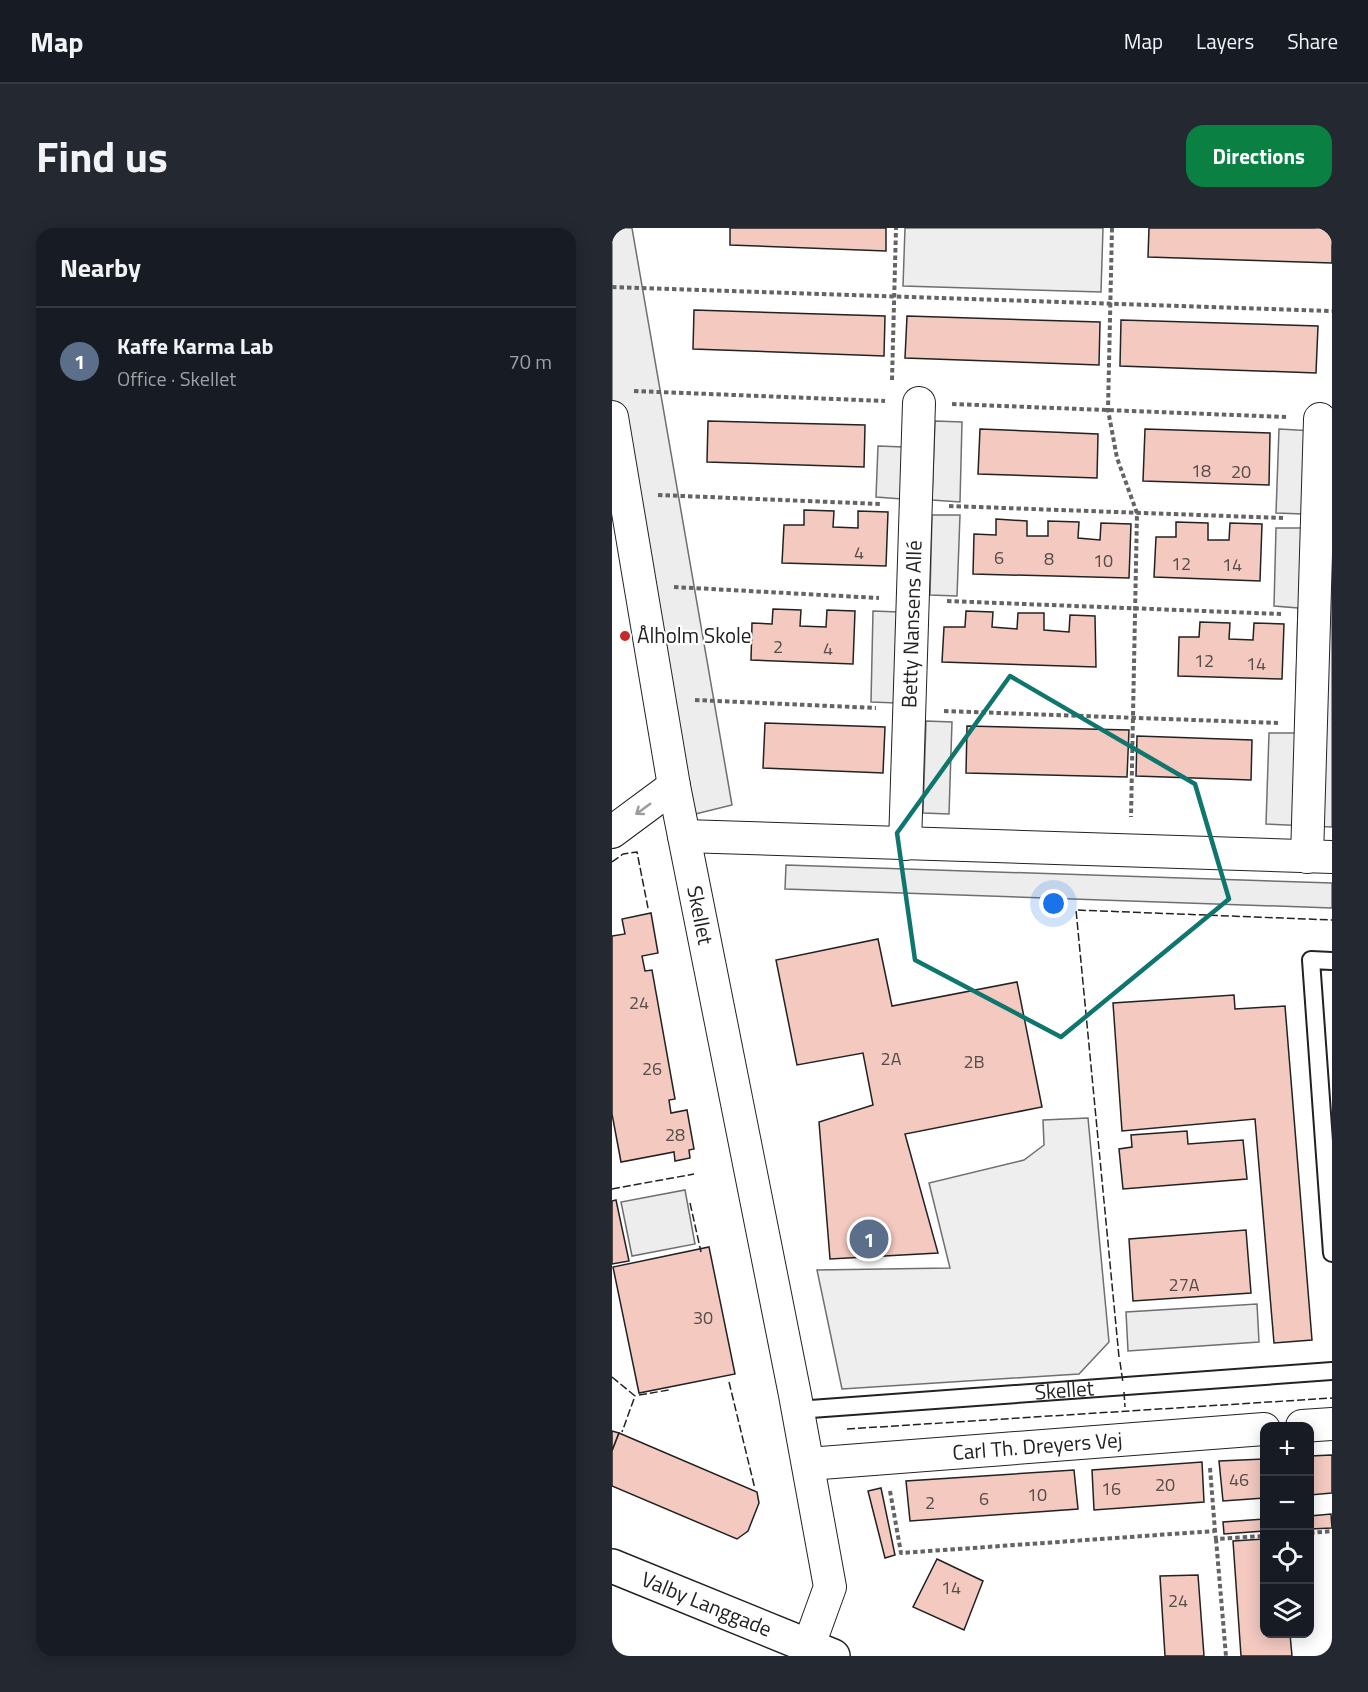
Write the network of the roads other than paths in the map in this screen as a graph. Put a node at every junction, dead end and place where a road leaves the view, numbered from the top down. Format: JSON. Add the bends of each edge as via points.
{"nodes":[{"id":1,"x":905,"y":402,"type":"road end"},
{"id":2,"x":618,"y":404,"type":"edge"},
{"id":3,"x":1320,"y":419,"type":"road end"},
{"id":4,"x":674,"y":786,"type":"junction"},
{"id":5,"x":612,"y":832,"type":"edge"},
{"id":6,"x":684,"y":836,"type":"junction"},
{"id":7,"x":906,"y":844,"type":"junction"},
{"id":8,"x":1320,"y":857,"type":"edge"},
{"id":9,"x":1332,"y":960,"type":"edge"},
{"id":10,"x":1332,"y":1253,"type":"edge"},
{"id":11,"x":1332,"y":1371,"type":"edge"},
{"id":12,"x":797,"y":1410,"type":"junction"},
{"id":13,"x":1332,"y":1424,"type":"edge"},
{"id":14,"x":1314,"y":1425,"type":"edge"},
{"id":15,"x":1260,"y":1429,"type":"edge"},
{"id":16,"x":808,"y":1464,"type":"junction"},
{"id":17,"x":612,"y":1566,"type":"edge"},
{"id":18,"x":821,"y":1651,"type":"edge"}],
"edges":[{"from":1,"to":7,"type":"street","name":"Betty Nansens Allé","via":[[916,505]]},
{"from":2,"to":4,"type":"street","name":"Skellet","via":[[625,494]]},
{"from":3,"to":8,"type":"street","via":[[1312,724]]},
{"from":4,"to":5,"type":"street","one_way":true},
{"from":4,"to":6,"type":"street","name":"Skellet"},
{"from":6,"to":7,"type":"street"},
{"from":6,"to":12,"type":"street","name":"Skellet"},
{"from":7,"to":8,"type":"street"},
{"from":9,"to":10,"type":"lane","via":[[1311,960]]},
{"from":11,"to":12,"type":"lane","name":"Skellet"},
{"from":12,"to":16,"type":"street","name":"Skellet"},
{"from":13,"to":14,"type":"street"},
{"from":15,"to":16,"type":"street","name":"Carl Th. Dreyers Vej"},
{"from":16,"to":18,"type":"street","name":"Skellet","via":[[830,1587]]},
{"from":17,"to":18,"type":"street","name":"Valby Langgade"}]}
